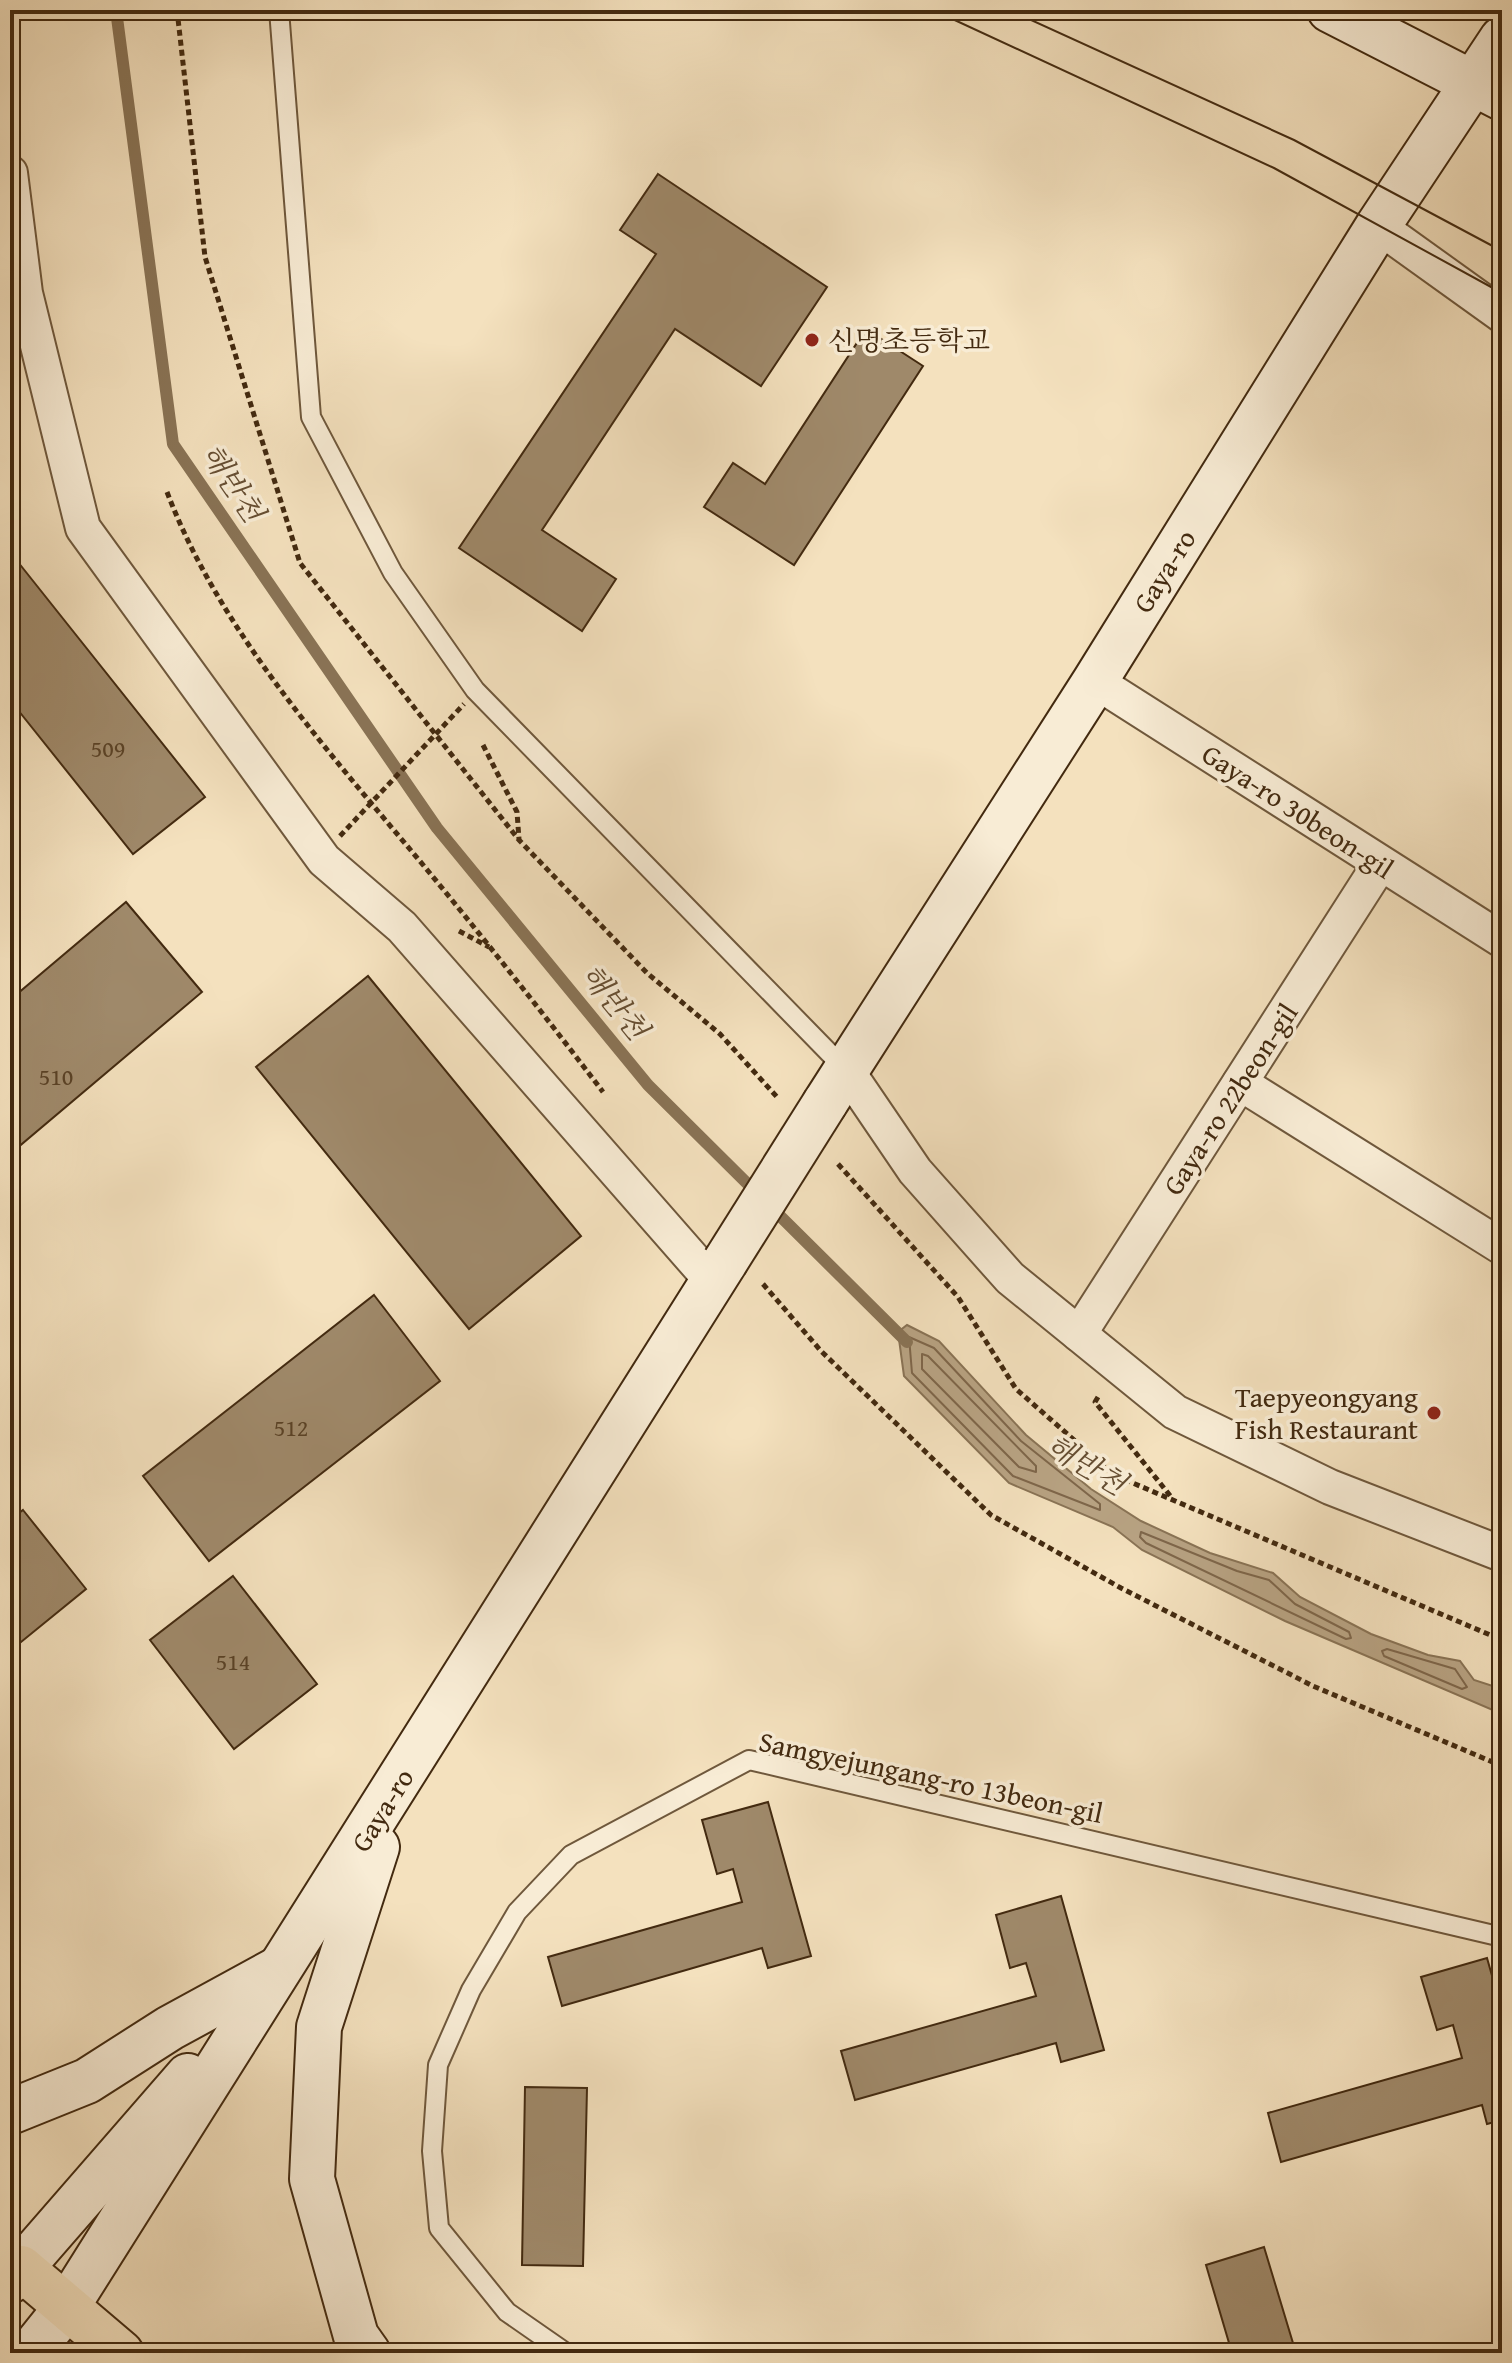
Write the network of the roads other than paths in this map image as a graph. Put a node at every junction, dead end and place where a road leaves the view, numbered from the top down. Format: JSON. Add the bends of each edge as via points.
{"nodes":[{"id":1,"x":279,"y":10,"type":"edge"},
{"id":2,"x":1330,"y":10,"type":"edge"},
{"id":3,"x":1502,"y":39,"type":"edge"},
{"id":4,"x":1488,"y":89,"type":"edge"},
{"id":5,"x":10,"y":173,"type":"edge"},
{"id":6,"x":1378,"y":226,"type":"junction"},
{"id":7,"x":1502,"y":315,"type":"edge"},
{"id":8,"x":1095,"y":681,"type":"junction"},
{"id":9,"x":1380,"y":864,"type":"junction"},
{"id":10,"x":1502,"y":940,"type":"edge"},
{"id":11,"x":1240,"y":1083,"type":"junction"},
{"id":12,"x":836,"y":1087,"type":"junction"},
{"id":13,"x":1502,"y":1247,"type":"edge"},
{"id":14,"x":719,"y":1272,"type":"junction"},
{"id":15,"x":1079,"y":1334,"type":"junction"},
{"id":16,"x":1502,"y":1554,"type":"edge"},
{"id":17,"x":398,"y":1785,"type":"junction"},
{"id":18,"x":1502,"y":1937,"type":"edge"},
{"id":19,"x":284,"y":1966,"type":"junction"},
{"id":20,"x":10,"y":2112,"type":"edge"},
{"id":21,"x":14,"y":2269,"type":"edge"},
{"id":22,"x":66,"y":2308,"type":"junction"},
{"id":23,"x":30,"y":2353,"type":"edge"},
{"id":24,"x":121,"y":2353,"type":"edge"},
{"id":25,"x":368,"y":2353,"type":"edge"},
{"id":26,"x":566,"y":2353,"type":"edge"}],
"edges":[{"from":1,"to":12,"type":"lane","via":[[311,417],[393,573],[469,697]]},
{"from":2,"to":4,"type":"main road"},
{"from":3,"to":4,"type":"main road","name":"Gaya-ro"},
{"from":4,"to":6,"type":"main road","name":"Gaya-ro"},
{"from":5,"to":14,"type":"street","via":[[25,293],[83,528],[324,860],[402,927]]},
{"from":6,"to":7,"type":"street"},
{"from":6,"to":8,"type":"main road","name":"Gaya-ro"},
{"from":8,"to":9,"type":"street","name":"Gaya-ro 30beon-gil"},
{"from":8,"to":12,"type":"main road","name":"Gaya-ro"},
{"from":9,"to":10,"type":"street","name":"Gaya-ro 30beon-gil"},
{"from":9,"to":11,"type":"street","name":"Gaya-ro 22beon-gil"},
{"from":11,"to":13,"type":"street"},
{"from":11,"to":15,"type":"street","name":"Gaya-ro 22beon-gil"},
{"from":12,"to":14,"type":"main road","name":"Gaya-ro","bridge":true},
{"from":12,"to":15,"type":"street","via":[[1010,1278]]},
{"from":14,"to":17,"type":"main road","name":"Gaya-ro"},
{"from":15,"to":16,"type":"street","via":[[1175,1412],[1330,1487]]},
{"from":17,"to":19,"type":"main road","name":"Gaya-ro"},
{"from":17,"to":25,"type":"main road","via":[[319,2027],[312,2179],[356,2336]]},
{"from":18,"to":26,"type":"lane","name":"Samgyejungang-ro 13beon-gil","via":[[749,1760],[571,1855],[517,1912],[471,1990],[438,2065],[432,2151],[439,2228],[507,2312]]},
{"from":19,"to":20,"type":"main road","via":[[87,2081]]},
{"from":19,"to":21,"type":"main road"},
{"from":19,"to":22,"type":"main road","name":"Gaya-ro"},
{"from":21,"to":22,"type":"main road"},
{"from":22,"to":23,"type":"main road","name":"Gaya-ro"},
{"from":22,"to":24,"type":"main road"}]}
